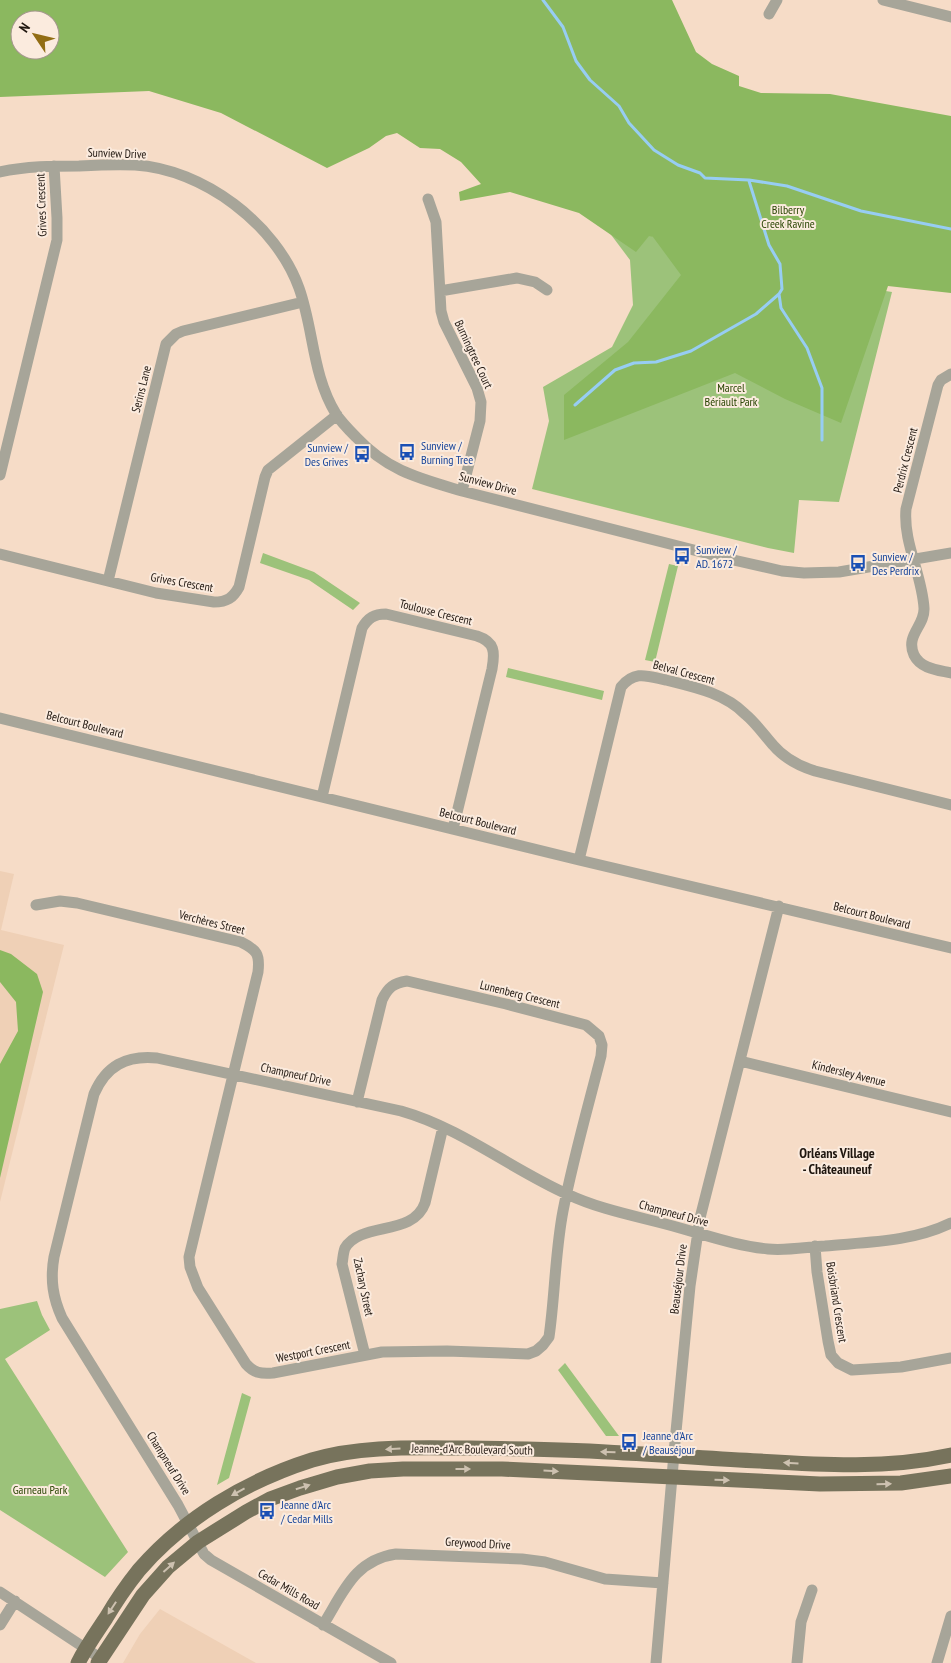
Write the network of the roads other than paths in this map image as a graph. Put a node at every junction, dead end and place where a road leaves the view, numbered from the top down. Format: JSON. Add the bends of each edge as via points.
{"nodes":[{"id":1,"x":777,"y":0,"type":"edge"},
{"id":2,"x":883,"y":0,"type":"edge"},
{"id":3,"x":769,"y":14,"type":"dead end"},
{"id":4,"x":951,"y":17,"type":"edge"},
{"id":5,"x":54,"y":166,"type":"junction"},
{"id":6,"x":0,"y":172,"type":"edge"},
{"id":7,"x":428,"y":199,"type":"dead end"},
{"id":8,"x":440,"y":290,"type":"junction"},
{"id":9,"x":547,"y":290,"type":"dead end"},
{"id":10,"x":303,"y":302,"type":"junction"},
{"id":11,"x":951,"y":374,"type":"edge"},
{"id":12,"x":337,"y":415,"type":"junction"},
{"id":13,"x":0,"y":475,"type":"edge"},
{"id":14,"x":462,"y":491,"type":"junction"},
{"id":15,"x":951,"y":553,"type":"edge"},
{"id":16,"x":0,"y":554,"type":"edge"},
{"id":17,"x":913,"y":560,"type":"junction"},
{"id":18,"x":108,"y":581,"type":"junction"},
{"id":19,"x":951,"y":673,"type":"edge"},
{"id":20,"x":0,"y":718,"type":"edge"},
{"id":21,"x":322,"y":797,"type":"junction"},
{"id":22,"x":951,"y":805,"type":"edge"},
{"id":23,"x":453,"y":829,"type":"junction"},
{"id":24,"x":579,"y":860,"type":"junction"},
{"id":25,"x":36,"y":905,"type":"dead end"},
{"id":26,"x":778,"y":906,"type":"junction"},
{"id":27,"x":951,"y":948,"type":"edge"},
{"id":28,"x":740,"y":1061,"type":"junction"},
{"id":29,"x":234,"y":1075,"type":"junction"},
{"id":30,"x":357,"y":1102,"type":"junction"},
{"id":31,"x":951,"y":1112,"type":"edge"},
{"id":32,"x":443,"y":1127,"type":"junction"},
{"id":33,"x":567,"y":1194,"type":"junction"},
{"id":34,"x":951,"y":1223,"type":"edge"},
{"id":35,"x":697,"y":1233,"type":"junction"},
{"id":36,"x":815,"y":1246,"type":"junction"},
{"id":37,"x":365,"y":1354,"type":"junction"},
{"id":38,"x":951,"y":1358,"type":"edge"},
{"id":39,"x":951,"y":1455,"type":"edge"},
{"id":40,"x":674,"y":1457,"type":"junction"},
{"id":41,"x":951,"y":1476,"type":"edge"},
{"id":42,"x":673,"y":1478,"type":"junction"},
{"id":43,"x":188,"y":1523,"type":"junction"},
{"id":44,"x":198,"y":1542,"type":"junction"},
{"id":45,"x":663,"y":1583,"type":"junction"},
{"id":46,"x":812,"y":1590,"type":"dead end"},
{"id":47,"x":0,"y":1592,"type":"edge"},
{"id":48,"x":15,"y":1602,"type":"junction"},
{"id":49,"x":951,"y":1616,"type":"edge"},
{"id":50,"x":0,"y":1625,"type":"edge"},
{"id":51,"x":323,"y":1625,"type":"junction"},
{"id":52,"x":86,"y":1648,"type":"junction"},
{"id":53,"x":99,"y":1661,"type":"edge"},
{"id":54,"x":78,"y":1663,"type":"edge"},
{"id":55,"x":391,"y":1663,"type":"edge"},
{"id":56,"x":656,"y":1663,"type":"edge"},
{"id":57,"x":797,"y":1663,"type":"edge"},
{"id":58,"x":937,"y":1663,"type":"edge"}],
"edges":[{"from":1,"to":3,"type":"street"},
{"from":2,"to":4,"type":"street"},
{"from":5,"to":6,"type":"street","name":"Sunview Drive"},
{"from":5,"to":10,"type":"street","name":"Sunview Drive","via":[[136,165],[202,184],[234,204],[272,240],[300,288]]},
{"from":5,"to":13,"type":"street","name":"Grives Crescent","via":[[57,240]]},
{"from":7,"to":8,"type":"street","name":"Burningtree Court","via":[[436,222]]},
{"from":8,"to":9,"type":"street","via":[[517,278],[535,282]]},
{"from":8,"to":14,"type":"street","name":"Burningtree Court","via":[[444,322],[481,402],[482,412]]},
{"from":10,"to":12,"type":"street","name":"Sunview Drive","via":[[320,376]]},
{"from":10,"to":18,"type":"street","name":"Serins Lane","via":[[183,331],[166,344]]},
{"from":11,"to":17,"type":"street","name":"Perdrix Crescent","via":[[938,386],[906,509]]},
{"from":12,"to":14,"type":"street","name":"Sunview Drive","via":[[364,446],[401,472]]},
{"from":12,"to":18,"type":"street","name":"Grives Crescent","via":[[268,470],[239,587],[228,600],[214,602],[185,598]]},
{"from":14,"to":17,"type":"street","name":"Sunview Drive","via":[[782,570],[839,572]]},
{"from":15,"to":17,"type":"street","name":"Sunview Drive"},
{"from":16,"to":18,"type":"street","name":"Grives Crescent"},
{"from":17,"to":19,"type":"street","name":"Perdrix Crescent","via":[[924,610],[912,640],[913,652],[928,668]]},
{"from":20,"to":21,"type":"street","name":"Belcourt Boulevard"},
{"from":21,"to":23,"type":"street","name":"Belcourt Boulevard"},
{"from":21,"to":23,"type":"street","name":"Toulouse Crescent","via":[[362,628],[369,618],[386,614],[483,638],[493,648],[492,669]]},
{"from":22,"to":24,"type":"street","name":"Belval Crescent","via":[[802,767],[774,747],[744,713],[730,703],[694,687],[635,675],[621,686]]},
{"from":23,"to":24,"type":"street","name":"Belcourt Boulevard"},
{"from":24,"to":26,"type":"street","name":"Belcourt Boulevard"},
{"from":25,"to":29,"type":"street","name":"Verchères Street","via":[[60,901],[77,903],[241,942],[253,948],[259,962],[258,972]]},
{"from":26,"to":27,"type":"street","name":"Belcourt Boulevard"},
{"from":26,"to":28,"type":"street","name":"Beauséjour Drive"},
{"from":28,"to":31,"type":"street","name":"Kindersley Avenue"},
{"from":28,"to":35,"type":"street","name":"Beauséjour Drive"},
{"from":29,"to":30,"type":"street","name":"Champneuf Drive"},
{"from":29,"to":37,"type":"street","name":"Westport Crescent","via":[[191,1248],[192,1277],[252,1371],[273,1373]]},
{"from":29,"to":43,"type":"street","name":"Champneuf Drive","via":[[143,1056],[120,1063],[108,1072],[94,1094],[52,1270],[53,1293],[62,1318]]},
{"from":30,"to":32,"type":"street","name":"Champneuf Drive","via":[[423,1117]]},
{"from":30,"to":33,"type":"street","name":"Lunenberg Crescent","via":[[382,1000],[390,986],[398,982],[407,981],[506,1004],[586,1026],[599,1036],[601,1056]]},
{"from":32,"to":33,"type":"street","name":"Champneuf Drive"},
{"from":32,"to":37,"type":"street","name":"Zachary Street","via":[[425,1203],[419,1214],[412,1220],[361,1236],[345,1248],[342,1264]]},
{"from":33,"to":35,"type":"street","name":"Champneuf Drive","via":[[611,1210]]},
{"from":33,"to":37,"type":"street","name":"Westport Crescent","via":[[549,1337],[536,1351],[528,1354],[447,1351]]},
{"from":34,"to":36,"type":"street","name":"Champneuf Drive","via":[[898,1239]]},
{"from":35,"to":36,"type":"street","name":"Champneuf Drive","via":[[769,1249]]},
{"from":35,"to":40,"type":"street","name":"Beauséjour Drive"},
{"from":36,"to":38,"type":"street","name":"Boisbriand Crescent","via":[[828,1341],[831,1355],[838,1363],[852,1370],[900,1367]]},
{"from":39,"to":40,"type":"main road","name":"Jeanne-d'Arc Boulevard South","one_way":true,"via":[[876,1466]]},
{"from":40,"to":42,"type":"street","name":"Beauséjour Drive"},
{"from":40,"to":43,"type":"main road","name":"Jeanne-d'Arc Boulevard South","one_way":true,"via":[[624,1452],[504,1449],[366,1450],[313,1460],[261,1479]]},
{"from":42,"to":41,"type":"main road","name":"Jeanne-d'Arc Boulevard South","one_way":true,"via":[[863,1485]]},
{"from":44,"to":42,"type":"main road","name":"Jeanne-d'Arc Boulevard South","one_way":true,"via":[[270,1499],[336,1477],[370,1471],[502,1469]]},
{"from":42,"to":45,"type":"street","name":"Beauséjour Drive"},
{"from":43,"to":44,"type":"street","name":"Cedar Mills Road"},
{"from":43,"to":52,"type":"main road","name":"Jeanne-d'Arc Boulevard South","one_way":true,"via":[[140,1569]]},
{"from":44,"to":51,"type":"street","name":"Cedar Mills Road","via":[[211,1560]]},
{"from":53,"to":44,"type":"main road","name":"Jeanne-d'Arc Boulevard South","one_way":true,"via":[[143,1595],[158,1577]]},
{"from":45,"to":51,"type":"street","name":"Greywood Drive","via":[[605,1579],[522,1559],[396,1554],[374,1560],[356,1573]]},
{"from":45,"to":56,"type":"street","name":"Beauséjour Drive"},
{"from":46,"to":57,"type":"street","via":[[801,1622]]},
{"from":47,"to":48,"type":"street"},
{"from":48,"to":50,"type":"street"},
{"from":48,"to":52,"type":"street"},
{"from":49,"to":58,"type":"street"},
{"from":51,"to":55,"type":"street","name":"Cedar Mills Road"},
{"from":52,"to":53,"type":"street"},
{"from":52,"to":54,"type":"main road","name":"Jeanne-d'Arc Boulevard South"}]}
